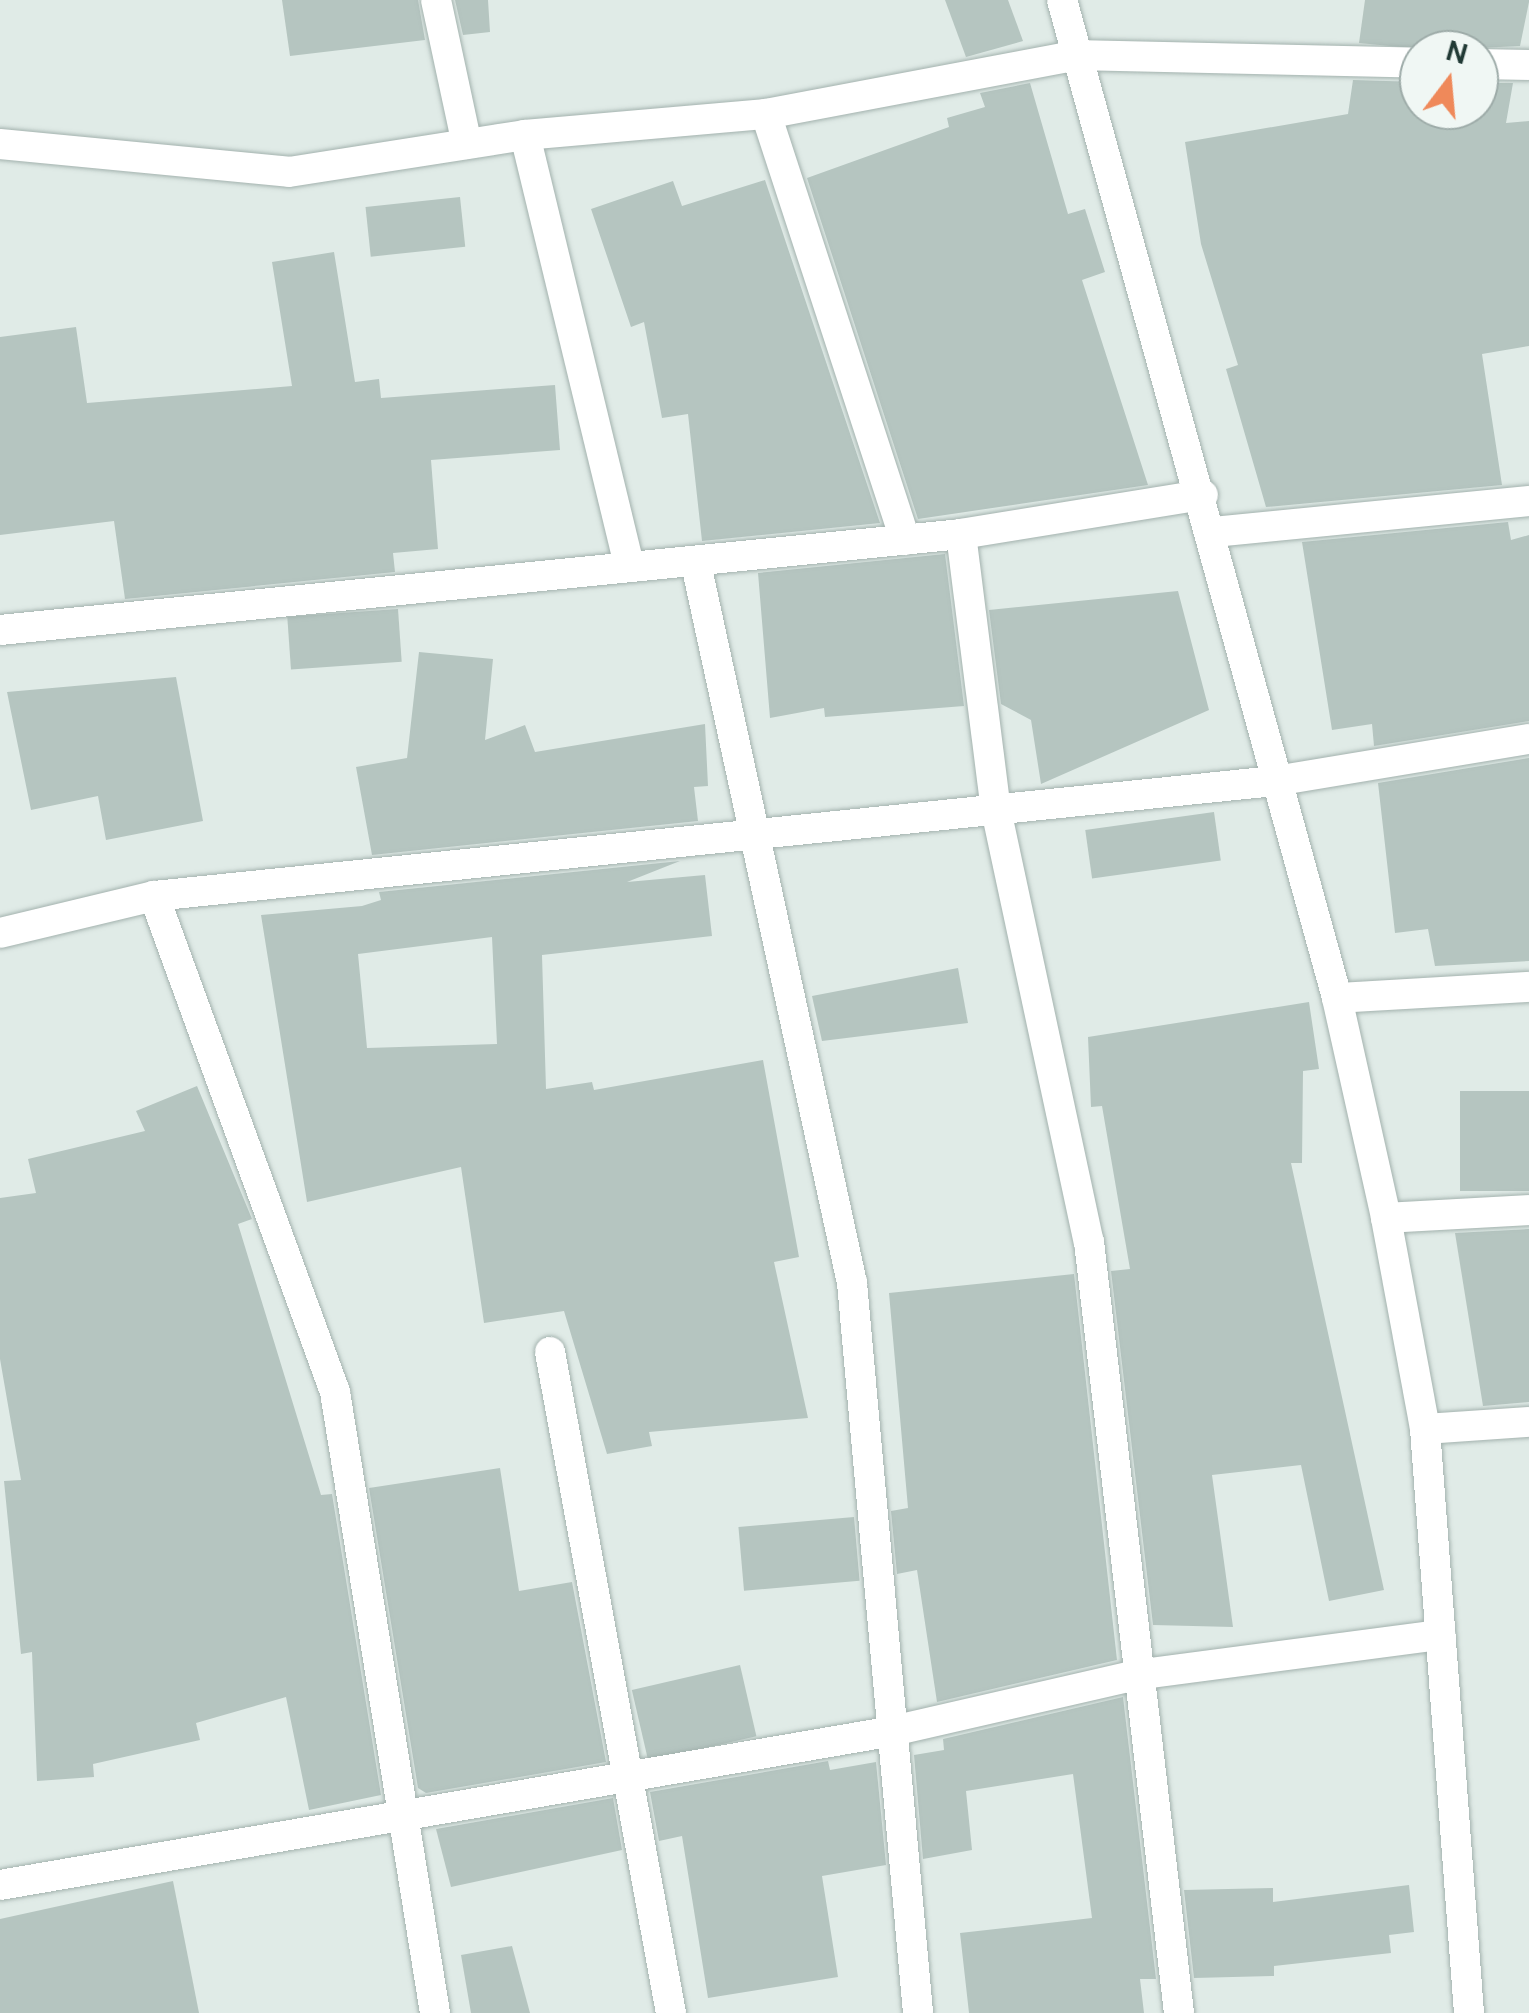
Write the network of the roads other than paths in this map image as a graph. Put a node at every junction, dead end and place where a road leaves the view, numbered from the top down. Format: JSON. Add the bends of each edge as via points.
{"nodes":[{"id":1,"x":436,"y":0,"type":"edge"},
{"id":2,"x":1062,"y":0,"type":"edge"},
{"id":3,"x":1078,"y":55,"type":"junction"},
{"id":4,"x":1399,"y":63,"type":"edge"},
{"id":5,"x":1499,"y":64,"type":"edge"},
{"id":6,"x":1529,"y":65,"type":"edge"},
{"id":7,"x":766,"y":114,"type":"junction"},
{"id":8,"x":525,"y":136,"type":"junction"},
{"id":9,"x":0,"y":144,"type":"edge"},
{"id":10,"x":467,"y":144,"type":"junction"},
{"id":11,"x":1203,"y":495,"type":"junction"},
{"id":12,"x":1529,"y":501,"type":"edge"},
{"id":13,"x":1213,"y":532,"type":"junction"},
{"id":14,"x":960,"y":534,"type":"junction"},
{"id":15,"x":904,"y":540,"type":"junction"},
{"id":16,"x":696,"y":564,"type":"junction"},
{"id":17,"x":629,"y":566,"type":"junction"},
{"id":18,"x":0,"y":630,"type":"edge"},
{"id":19,"x":1529,"y":739,"type":"edge"},
{"id":20,"x":1275,"y":781,"type":"junction"},
{"id":21,"x":996,"y":805,"type":"junction"},
{"id":22,"x":757,"y":838,"type":"junction"},
{"id":23,"x":154,"y":896,"type":"junction"},
{"id":24,"x":0,"y":933,"type":"edge"},
{"id":25,"x":1529,"y":987,"type":"edge"},
{"id":26,"x":1338,"y":998,"type":"junction"},
{"id":27,"x":1529,"y":1210,"type":"edge"},
{"id":28,"x":1386,"y":1218,"type":"junction"},
{"id":29,"x":550,"y":1352,"type":"dead end"},
{"id":30,"x":1529,"y":1422,"type":"edge"},
{"id":31,"x":1425,"y":1428,"type":"junction"},
{"id":32,"x":1440,"y":1635,"type":"junction"},
{"id":33,"x":1136,"y":1675,"type":"junction"},
{"id":34,"x":888,"y":1732,"type":"junction"},
{"id":35,"x":629,"y":1772,"type":"junction"},
{"id":36,"x":398,"y":1820,"type":"junction"},
{"id":37,"x":0,"y":1885,"type":"edge"},
{"id":38,"x":435,"y":2013,"type":"edge"},
{"id":39,"x":671,"y":2013,"type":"edge"},
{"id":40,"x":918,"y":2013,"type":"edge"},
{"id":41,"x":1179,"y":2013,"type":"edge"},
{"id":42,"x":1469,"y":2013,"type":"edge"}],
"edges":[{"from":1,"to":10,"type":"street"},
{"from":2,"to":3,"type":"street"},
{"from":3,"to":4,"type":"street"},
{"from":3,"to":7,"type":"street"},
{"from":3,"to":11,"type":"street"},
{"from":5,"to":6,"type":"street"},
{"from":7,"to":8,"type":"street"},
{"from":7,"to":15,"type":"street"},
{"from":8,"to":10,"type":"street"},
{"from":8,"to":17,"type":"street"},
{"from":9,"to":10,"type":"street","via":[[289,172]]},
{"from":11,"to":13,"type":"street"},
{"from":11,"to":14,"type":"street"},
{"from":12,"to":13,"type":"street"},
{"from":13,"to":20,"type":"street"},
{"from":14,"to":15,"type":"street"},
{"from":14,"to":21,"type":"street"},
{"from":15,"to":16,"type":"street"},
{"from":16,"to":17,"type":"street"},
{"from":16,"to":22,"type":"street"},
{"from":17,"to":18,"type":"street"},
{"from":19,"to":20,"type":"street"},
{"from":20,"to":21,"type":"street"},
{"from":20,"to":26,"type":"street"},
{"from":21,"to":22,"type":"street"},
{"from":21,"to":33,"type":"street","via":[[1089,1242]]},
{"from":22,"to":23,"type":"street"},
{"from":22,"to":34,"type":"street","via":[[852,1283]]},
{"from":23,"to":24,"type":"street"},
{"from":23,"to":36,"type":"street","via":[[335,1392]]},
{"from":25,"to":26,"type":"street"},
{"from":26,"to":28,"type":"street"},
{"from":27,"to":28,"type":"street"},
{"from":28,"to":31,"type":"street"},
{"from":29,"to":35,"type":"street"},
{"from":30,"to":31,"type":"street"},
{"from":31,"to":32,"type":"street"},
{"from":32,"to":33,"type":"street"},
{"from":32,"to":42,"type":"street"},
{"from":33,"to":34,"type":"street"},
{"from":33,"to":41,"type":"street"},
{"from":34,"to":35,"type":"street"},
{"from":34,"to":40,"type":"street"},
{"from":35,"to":36,"type":"street"},
{"from":35,"to":39,"type":"street"},
{"from":36,"to":37,"type":"street"},
{"from":36,"to":38,"type":"street"}]}
